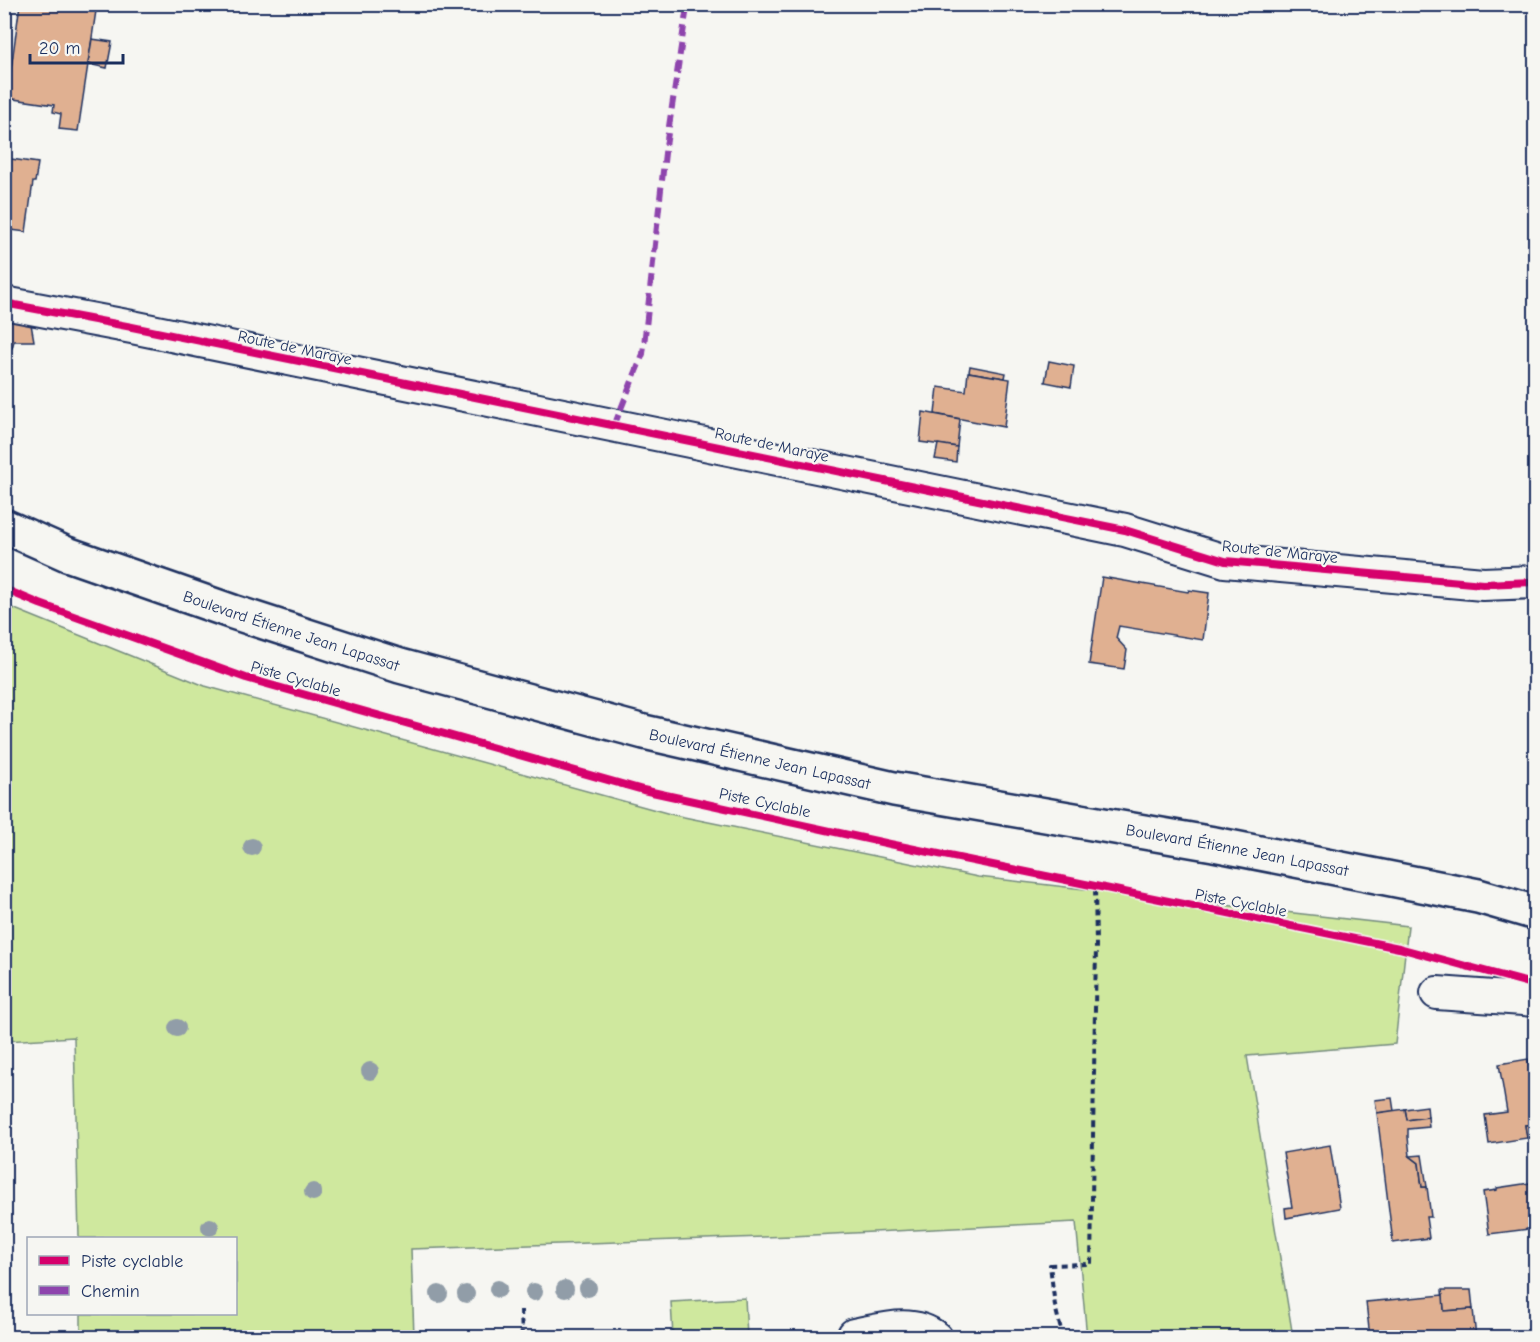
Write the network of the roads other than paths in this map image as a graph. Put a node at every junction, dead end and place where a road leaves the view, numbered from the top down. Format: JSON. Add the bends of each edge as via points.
{"nodes":[{"id":1,"x":4,"y":303,"type":"edge"},
{"id":2,"x":4,"y":526,"type":"edge"},
{"id":3,"x":1536,"y":582,"type":"edge"},
{"id":4,"x":1536,"y":913,"type":"edge"},
{"id":5,"x":1437,"y":993,"type":"dead end"},
{"id":6,"x":1536,"y":1000,"type":"edge"},
{"id":7,"x":854,"y":1335,"type":"dead end"},
{"id":8,"x":936,"y":1338,"type":"edge"}],
"edges":[{"from":1,"to":3,"type":"street","name":"Route de Maraye","via":[[1125,530],[1225,561],[1483,584]]},
{"from":2,"to":4,"type":"main road","name":"Boulevard Étienne Jean Lapassat","via":[[68,554],[400,666],[644,732],[894,789],[1214,843],[1478,896]]},
{"from":5,"to":6,"type":"street"},
{"from":7,"to":8,"type":"street","via":[[898,1326],[927,1331]]}]}
